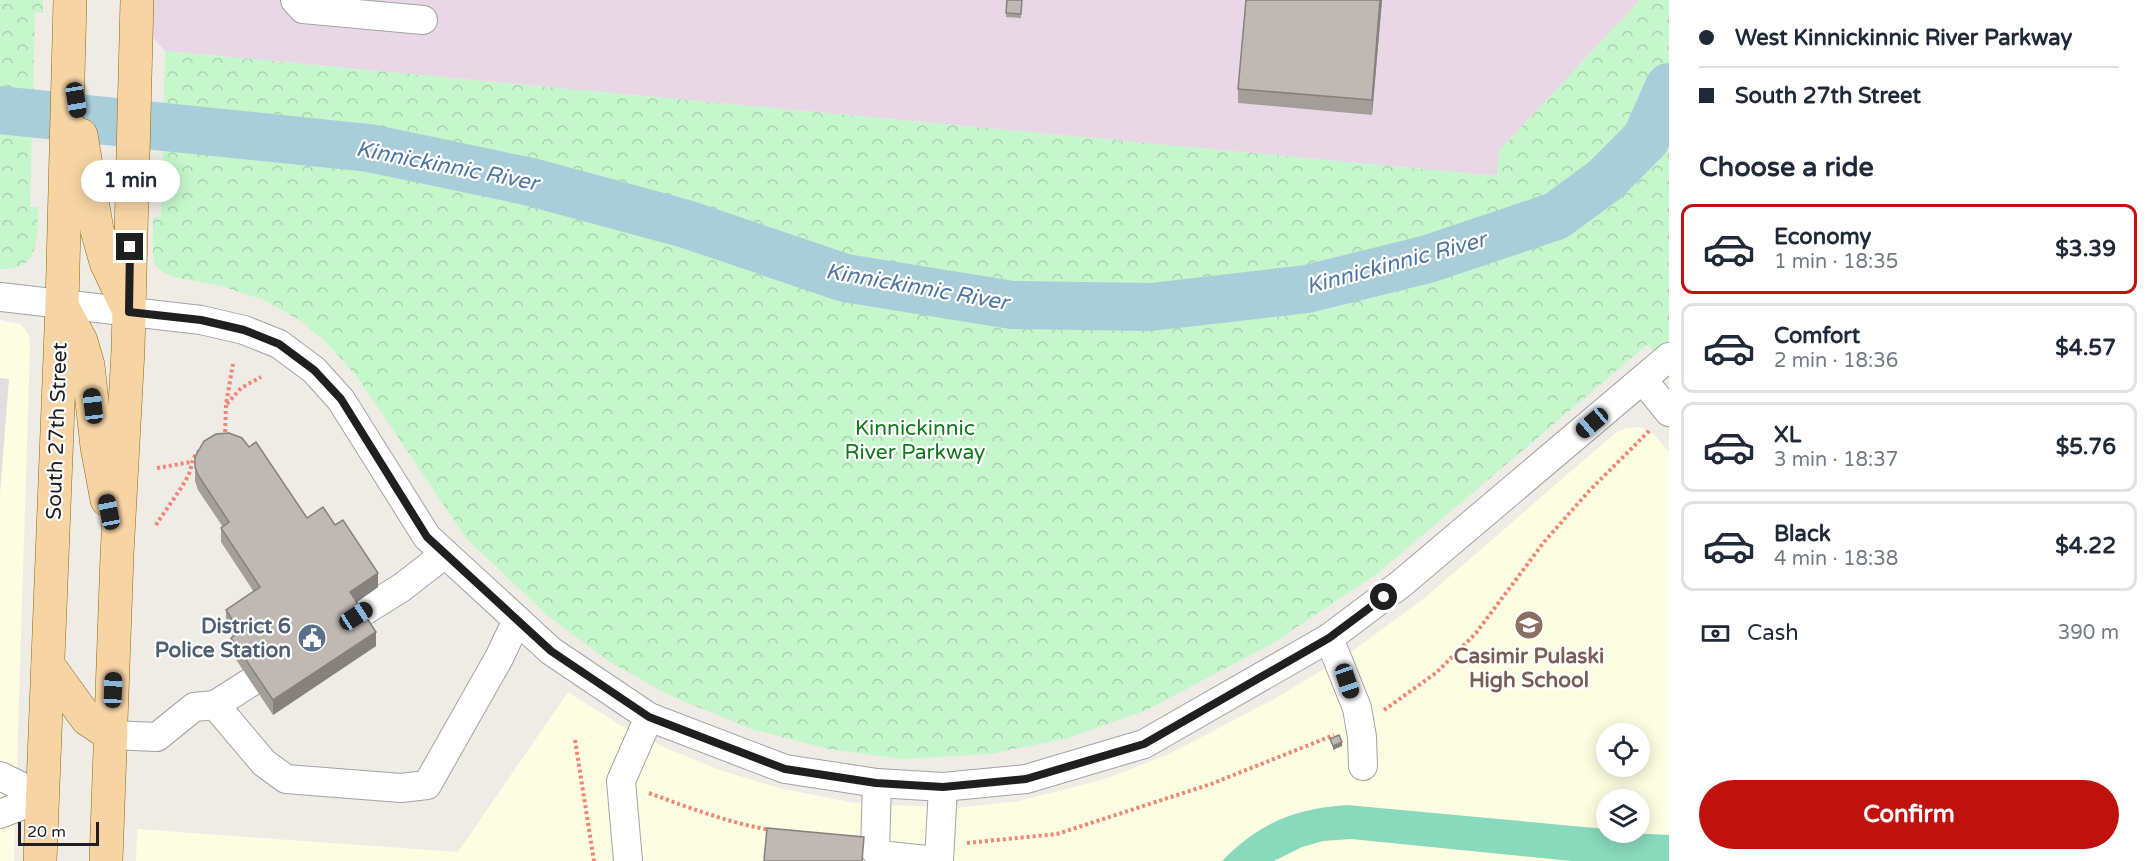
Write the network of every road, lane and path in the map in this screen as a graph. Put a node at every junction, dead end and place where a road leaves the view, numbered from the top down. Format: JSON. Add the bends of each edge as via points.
{"nodes":[{"id":1,"x":295,"y":0,"type":"edge"},
{"id":2,"x":69,"y":7,"type":"edge"},
{"id":3,"x":137,"y":10,"type":"edge"},
{"id":4,"x":423,"y":20,"type":"dead end"},
{"id":5,"x":78,"y":211,"type":"junction"},
{"id":6,"x":0,"y":297,"type":"edge"},
{"id":7,"x":62,"y":305,"type":"junction"},
{"id":8,"x":129,"y":312,"type":"junction"},
{"id":9,"x":1669,"y":357,"type":"edge"},
{"id":10,"x":233,"y":364,"type":"dead end"},
{"id":11,"x":261,"y":377,"type":"dead end"},
{"id":12,"x":1643,"y":380,"type":"junction"},
{"id":13,"x":226,"y":404,"type":"junction"},
{"id":14,"x":1669,"y":412,"type":"edge"},
{"id":15,"x":217,"y":442,"type":"edge"},
{"id":16,"x":208,"y":444,"type":"edge"},
{"id":17,"x":191,"y":462,"type":"junction"},
{"id":18,"x":157,"y":468,"type":"dead end"},
{"id":19,"x":156,"y":525,"type":"dead end"},
{"id":20,"x":445,"y":554,"type":"junction"},
{"id":21,"x":117,"y":555,"type":"junction"},
{"id":22,"x":356,"y":616,"type":"edge"},
{"id":23,"x":517,"y":620,"type":"junction"},
{"id":24,"x":1329,"y":638,"type":"junction"},
{"id":25,"x":48,"y":664,"type":"junction"},
{"id":26,"x":251,"y":682,"type":"edge"},
{"id":27,"x":215,"y":705,"type":"junction"},
{"id":28,"x":649,"y":717,"type":"junction"},
{"id":29,"x":111,"y":735,"type":"junction"},
{"id":30,"x":575,"y":740,"type":"dead end"},
{"id":31,"x":1363,"y":766,"type":"dead end"},
{"id":32,"x":0,"y":776,"type":"edge"},
{"id":33,"x":876,"y":783,"type":"junction"},
{"id":34,"x":943,"y":787,"type":"junction"},
{"id":35,"x":43,"y":797,"type":"junction"},
{"id":36,"x":0,"y":814,"type":"edge"},
{"id":37,"x":40,"y":861,"type":"edge"},
{"id":38,"x":106,"y":861,"type":"edge"},
{"id":39,"x":594,"y":861,"type":"edge"},
{"id":40,"x":628,"y":861,"type":"edge"},
{"id":41,"x":938,"y":861,"type":"edge"}],
"edges":[{"from":1,"to":4,"type":"street","via":[[303,9]]},
{"from":2,"to":5,"type":"main road","name":"South 27th Street"},
{"from":3,"to":8,"type":"main road"},
{"from":5,"to":7,"type":"main road","name":"South 27th Street"},
{"from":5,"to":8,"type":"main road"},
{"from":6,"to":7,"type":"street"},
{"from":7,"to":8,"type":"street"},
{"from":7,"to":21,"type":"main road","via":[[81,341],[88,365],[97,447]]},
{"from":7,"to":25,"type":"main road","name":"South 27th Street"},
{"from":8,"to":20,"type":"street","via":[[201,320],[244,330],[279,344],[314,370],[341,399],[427,537]]},
{"from":8,"to":21,"type":"main road"},
{"from":9,"to":12,"type":"street"},
{"from":10,"to":13,"type":"path"},
{"from":11,"to":13,"type":"path","via":[[241,388]]},
{"from":12,"to":14,"type":"street"},
{"from":12,"to":24,"type":"street","via":[[1402,584]]},
{"from":13,"to":15,"type":"path","via":[[225,440]]},
{"from":16,"to":17,"type":"path"},
{"from":17,"to":18,"type":"path"},
{"from":17,"to":19,"type":"path","via":[[189,474]]},
{"from":20,"to":22,"type":"street"},
{"from":20,"to":23,"type":"street"},
{"from":21,"to":29,"type":"main road"},
{"from":23,"to":27,"type":"street","via":[[500,658],[427,785],[401,788],[286,779],[264,763]]},
{"from":23,"to":28,"type":"street","via":[[551,651]]},
{"from":24,"to":31,"type":"street","via":[[1357,708]]},
{"from":24,"to":34,"type":"street","via":[[1144,744],[1026,779]]},
{"from":25,"to":29,"type":"main road","via":[[87,719]]},
{"from":25,"to":35,"type":"main road","name":"South 27th Street"},
{"from":26,"to":27,"type":"street"},
{"from":27,"to":29,"type":"street","via":[[194,707],[157,737]]},
{"from":28,"to":33,"type":"street","via":[[785,769]]},
{"from":28,"to":40,"type":"street","via":[[621,781]]},
{"from":29,"to":38,"type":"main road"},
{"from":30,"to":39,"type":"path"},
{"from":32,"to":35,"type":"street"},
{"from":33,"to":34,"type":"street"},
{"from":33,"to":41,"type":"street","via":[[875,850],[879,855]]},
{"from":34,"to":41,"type":"street"},
{"from":35,"to":36,"type":"street"},
{"from":35,"to":37,"type":"main road","name":"South 27th Street"}]}
